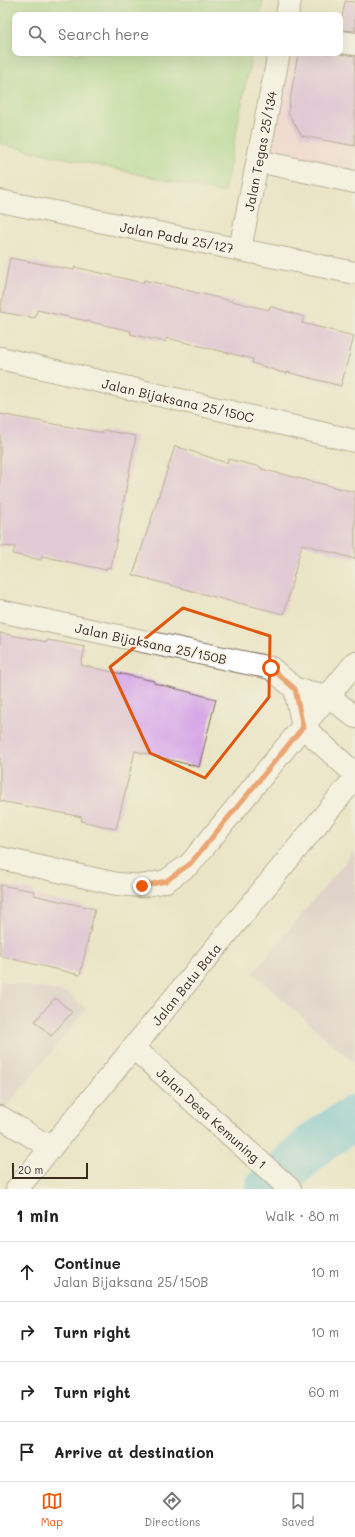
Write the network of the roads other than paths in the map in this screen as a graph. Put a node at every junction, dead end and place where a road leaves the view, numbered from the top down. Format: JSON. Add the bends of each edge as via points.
{"nodes":[{"id":1,"x":290,"y":0,"type":"edge"},
{"id":2,"x":288,"y":12,"type":"edge"},
{"id":3,"x":343,"y":42,"type":"edge"},
{"id":4,"x":355,"y":44,"type":"edge"},
{"id":5,"x":278,"y":56,"type":"edge"},
{"id":6,"x":258,"y":161,"type":"junction"},
{"id":7,"x":355,"y":182,"type":"edge"},
{"id":8,"x":0,"y":201,"type":"edge"},
{"id":9,"x":240,"y":250,"type":"junction"},
{"id":10,"x":355,"y":273,"type":"edge"},
{"id":11,"x":0,"y":358,"type":"edge"},
{"id":12,"x":355,"y":441,"type":"edge"},
{"id":13,"x":0,"y":611,"type":"edge"},
{"id":14,"x":355,"y":663,"type":"edge"},
{"id":15,"x":295,"y":689,"type":"junction"},
{"id":16,"x":329,"y":696,"type":"junction"},
{"id":17,"x":355,"y":717,"type":"edge"},
{"id":18,"x":303,"y":727,"type":"junction"},
{"id":19,"x":355,"y":774,"type":"edge"},
{"id":20,"x":355,"y":778,"type":"edge"},
{"id":21,"x":0,"y":858,"type":"edge"},
{"id":22,"x":134,"y":1048,"type":"junction"},
{"id":23,"x":0,"y":1117,"type":"edge"},
{"id":24,"x":51,"y":1148,"type":"junction"},
{"id":25,"x":17,"y":1189,"type":"edge"},
{"id":26,"x":290,"y":1189,"type":"edge"}],
"edges":[{"from":1,"to":2,"type":"street"},
{"from":3,"to":4,"type":"street"},
{"from":5,"to":6,"type":"street","name":"Jalan Tegas 25/134"},
{"from":6,"to":7,"type":"street"},
{"from":6,"to":9,"type":"street","name":"Jalan Tegas 25/134"},
{"from":8,"to":9,"type":"street","name":"Jalan Padu 25/127"},
{"from":9,"to":10,"type":"street","name":"Jalan Padu 25/127"},
{"from":11,"to":12,"type":"street","name":"Jalan Bijaksana 25/150C"},
{"from":13,"to":15,"type":"street","name":"Jalan Bijaksana 25/150B","via":[[271,668]]},
{"from":14,"to":16,"type":"street"},
{"from":15,"to":16,"type":"street"},
{"from":15,"to":18,"type":"street"},
{"from":16,"to":17,"type":"street"},
{"from":16,"to":18,"type":"street"},
{"from":18,"to":19,"type":"street"},
{"from":18,"to":21,"type":"street","via":[[190,864],[166,881],[142,886],[117,884]]},
{"from":20,"to":22,"type":"street","name":"Jalan Batu Bata"},
{"from":22,"to":24,"type":"street","name":"Jalan Batu Bata"},
{"from":22,"to":26,"type":"street","name":"Jalan Desa Kemuning 1"},
{"from":23,"to":24,"type":"street"},
{"from":24,"to":25,"type":"street","name":"Jalan Batu Bata"}]}
